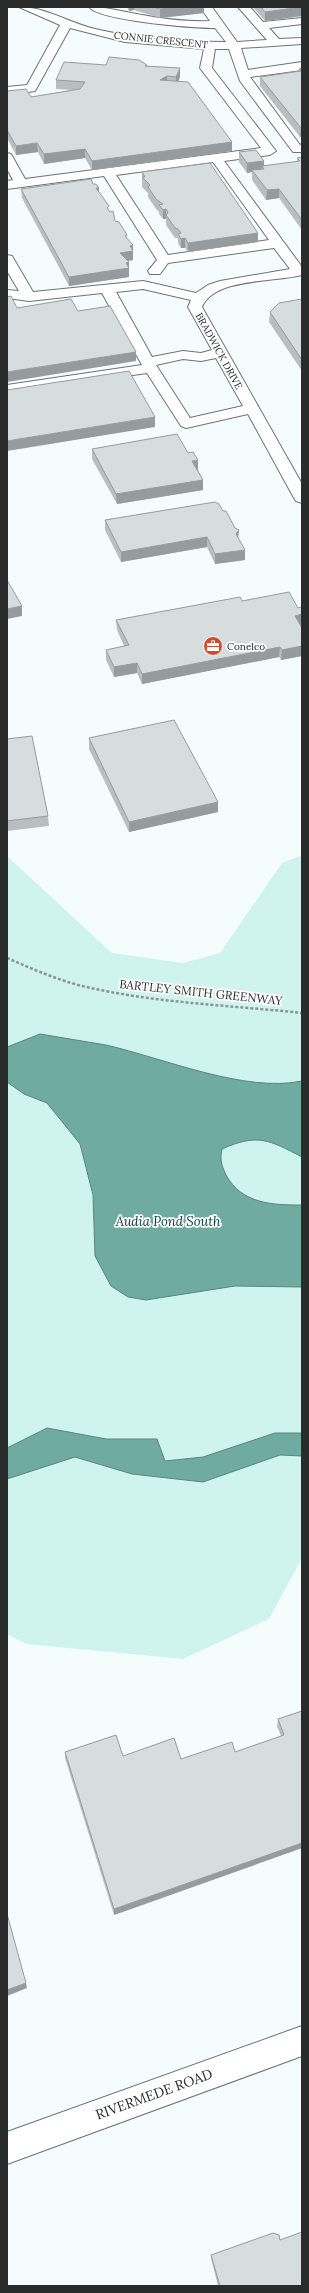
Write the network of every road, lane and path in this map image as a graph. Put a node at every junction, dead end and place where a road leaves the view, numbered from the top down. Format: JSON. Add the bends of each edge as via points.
{"nodes":[{"id":1,"x":25,"y":7,"type":"edge"},
{"id":2,"x":96,"y":7,"type":"edge"},
{"id":3,"x":206,"y":7,"type":"edge"},
{"id":4,"x":244,"y":7,"type":"edge"},
{"id":5,"x":302,"y":21,"type":"edge"},
{"id":6,"x":66,"y":23,"type":"junction"},
{"id":7,"x":219,"y":24,"type":"junction"},
{"id":8,"x":260,"y":26,"type":"junction"},
{"id":9,"x":302,"y":41,"type":"edge"},
{"id":10,"x":276,"y":44,"type":"junction"},
{"id":11,"x":210,"y":45,"type":"junction"},
{"id":12,"x":234,"y":45,"type":"junction"},
{"id":13,"x":302,"y":66,"type":"edge"},
{"id":14,"x":243,"y":74,"type":"junction"},
{"id":15,"x":7,"y":91,"type":"edge"},
{"id":16,"x":302,"y":148,"type":"edge"},
{"id":17,"x":7,"y":157,"type":"edge"},
{"id":18,"x":216,"y":158,"type":"junction"},
{"id":19,"x":108,"y":172,"type":"junction"},
{"id":20,"x":21,"y":183,"type":"junction"},
{"id":21,"x":7,"y":185,"type":"edge"},
{"id":22,"x":278,"y":243,"type":"junction"},
{"id":23,"x":7,"y":258,"type":"edge"},
{"id":24,"x":164,"y":260,"type":"junction"},
{"id":25,"x":300,"y":272,"type":"edge"},
{"id":26,"x":143,"y":285,"type":"junction"},
{"id":27,"x":107,"y":289,"type":"junction"},
{"id":28,"x":7,"y":294,"type":"edge"},
{"id":29,"x":29,"y":297,"type":"junction"},
{"id":30,"x":200,"y":298,"type":"junction"},
{"id":31,"x":220,"y":353,"type":"junction"},
{"id":32,"x":151,"y":367,"type":"junction"},
{"id":33,"x":7,"y":389,"type":"edge"},
{"id":34,"x":252,"y":409,"type":"junction"},
{"id":35,"x":302,"y":498,"type":"edge"},
{"id":36,"x":7,"y":958,"type":"edge"},
{"id":37,"x":302,"y":1013,"type":"edge"},
{"id":38,"x":302,"y":2041,"type":"edge"},
{"id":39,"x":7,"y":2148,"type":"edge"}],
"edges":[{"from":1,"to":6,"type":"street","name":"CONNIE CRESCENT"},
{"from":2,"to":7,"type":"street","via":[[158,22]]},
{"from":3,"to":7,"type":"street"},
{"from":4,"to":8,"type":"street"},
{"from":5,"to":8,"type":"street"},
{"from":6,"to":11,"type":"street","name":"CONNIE CRESCENT","via":[[117,36]]},
{"from":6,"to":15,"type":"street","via":[[31,88]]},
{"from":7,"to":12,"type":"street"},
{"from":8,"to":10,"type":"street"},
{"from":9,"to":10,"type":"street","name":"CONNIE CRESCENT"},
{"from":10,"to":12,"type":"street","name":"CONNIE CRESCENT"},
{"from":11,"to":12,"type":"street","name":"CONNIE CRESCENT"},
{"from":11,"to":18,"type":"street","via":[[206,68],[270,151]]},
{"from":12,"to":14,"type":"street"},
{"from":13,"to":14,"type":"street"},
{"from":14,"to":16,"type":"street","via":[[297,149]]},
{"from":17,"to":20,"type":"street"},
{"from":18,"to":19,"type":"street"},
{"from":18,"to":22,"type":"street"},
{"from":19,"to":20,"type":"street"},
{"from":19,"to":24,"type":"street"},
{"from":20,"to":21,"type":"street"},
{"from":22,"to":24,"type":"street"},
{"from":22,"to":25,"type":"street"},
{"from":23,"to":29,"type":"street"},
{"from":24,"to":26,"type":"street"},
{"from":25,"to":30,"type":"street","name":"BRADWICK DRIVE","via":[[230,284],[205,292]]},
{"from":26,"to":27,"type":"street"},
{"from":26,"to":30,"type":"street"},
{"from":27,"to":29,"type":"street"},
{"from":27,"to":32,"type":"street"},
{"from":28,"to":29,"type":"street"},
{"from":30,"to":31,"type":"street","name":"BRADWICK DRIVE","via":[[195,307]]},
{"from":31,"to":32,"type":"street","via":[[201,356],[195,366]]},
{"from":31,"to":34,"type":"street","name":"BRADWICK DRIVE"},
{"from":32,"to":33,"type":"street"},
{"from":32,"to":34,"type":"street","via":[[186,423]]},
{"from":34,"to":35,"type":"street","name":"BRADWICK DRIVE"},
{"from":36,"to":37,"type":"path","name":"BARTLEY SMITH GREENWAY","via":[[28,969],[86,988],[171,1001]]},
{"from":38,"to":39,"type":"street","name":"RIVERMEDE ROAD"}]}
